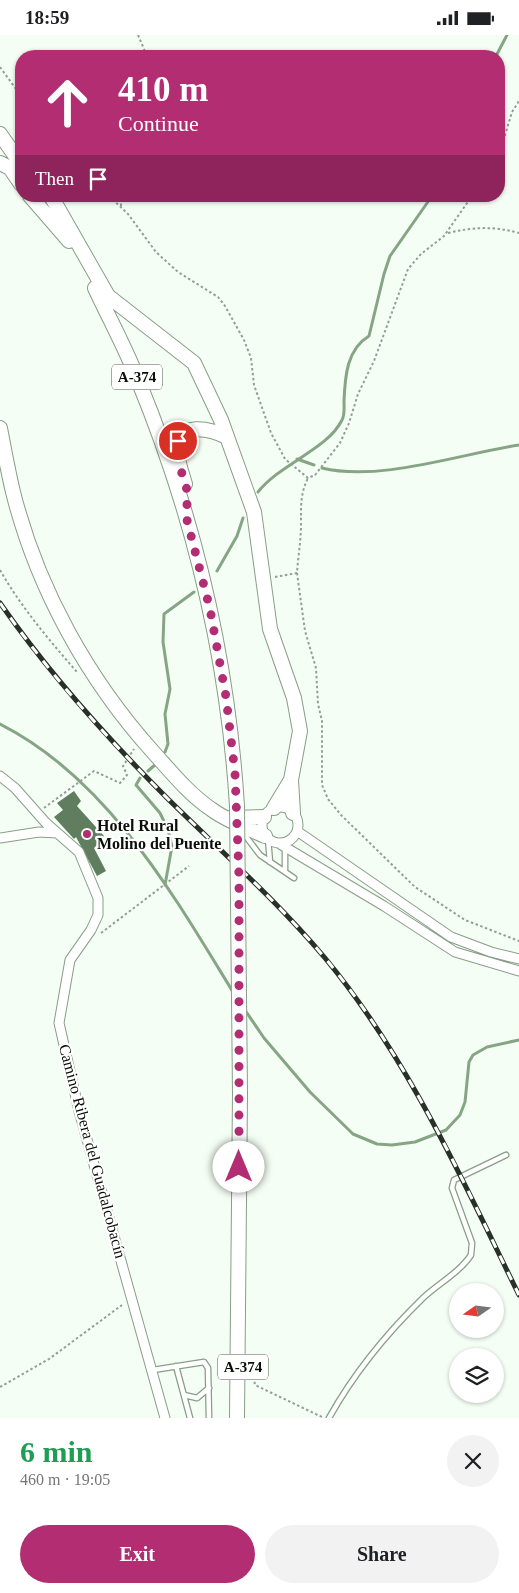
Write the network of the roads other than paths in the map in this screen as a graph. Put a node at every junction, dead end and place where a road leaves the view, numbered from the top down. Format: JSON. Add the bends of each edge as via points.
{"nodes":[{"id":1,"x":0,"y":134,"type":"edge"},
{"id":2,"x":15,"y":155,"type":"edge"},
{"id":3,"x":0,"y":163,"type":"edge"},
{"id":4,"x":15,"y":175,"type":"edge"},
{"id":5,"x":35,"y":202,"type":"edge"},
{"id":6,"x":46,"y":202,"type":"edge"},
{"id":7,"x":54,"y":202,"type":"edge"},
{"id":8,"x":69,"y":241,"type":"junction"},
{"id":9,"x":0,"y":428,"type":"edge"},
{"id":10,"x":227,"y":437,"type":"junction"},
{"id":11,"x":187,"y":520,"type":"junction"},
{"id":12,"x":0,"y":775,"type":"edge"},
{"id":13,"x":292,"y":780,"type":"junction"},
{"id":14,"x":269,"y":813,"type":"junction"},
{"id":15,"x":293,"y":813,"type":"junction"},
{"id":16,"x":230,"y":821,"type":"junction"},
{"id":17,"x":297,"y":831,"type":"junction"},
{"id":18,"x":57,"y":833,"type":"junction"},
{"id":19,"x":0,"y":838,"type":"edge"},
{"id":20,"x":266,"y":838,"type":"junction"},
{"id":21,"x":282,"y":846,"type":"junction"},
{"id":22,"x":270,"y":862,"type":"junction"},
{"id":23,"x":285,"y":870,"type":"junction"},
{"id":24,"x":294,"y":878,"type":"dead end"},
{"id":25,"x":519,"y":959,"type":"edge"},
{"id":26,"x":519,"y":971,"type":"edge"},
{"id":27,"x":506,"y":1155,"type":"dead end"},
{"id":28,"x":239,"y":1315,"type":"junction"},
{"id":29,"x":176,"y":1366,"type":"junction"},
{"id":30,"x":153,"y":1370,"type":"junction"},
{"id":31,"x":209,"y":1388,"type":"junction"},
{"id":32,"x":184,"y":1395,"type":"junction"},
{"id":33,"x":166,"y":1418,"type":"edge"},
{"id":34,"x":190,"y":1418,"type":"edge"},
{"id":35,"x":209,"y":1418,"type":"edge"},
{"id":36,"x":237,"y":1418,"type":"edge"},
{"id":37,"x":245,"y":1418,"type":"edge"},
{"id":38,"x":329,"y":1418,"type":"edge"}],
"edges":[{"from":1,"to":2,"type":"main road"},
{"from":3,"to":4,"type":"main road"},
{"from":5,"to":8,"type":"main road"},
{"from":6,"to":8,"type":"main road","number":"A-374"},
{"from":7,"to":10,"type":"main road","via":[[108,296],[194,363]]},
{"from":8,"to":11,"type":"main road","number":"A-374","via":[[92,281],[138,379]]},
{"from":9,"to":16,"type":"main road","via":[[13,493],[32,551],[82,657],[108,698],[142,739],[198,800]]},
{"from":10,"to":11,"type":"main road","via":[[202,427],[186,433],[178,441],[180,467],[187,490]]},
{"from":10,"to":13,"type":"main road","via":[[254,513],[270,629],[294,698],[300,731]]},
{"from":11,"to":28,"type":"main road","number":"A-374","bridge":true,"via":[[212,619],[226,697],[237,807]]},
{"from":12,"to":18,"type":"street","name":"Camino Ribera del Guadalcobacín"},
{"from":13,"to":14,"type":"main road"},
{"from":13,"to":15,"type":"main road"},
{"from":14,"to":15,"type":"street","via":[[284,808]]},
{"from":14,"to":16,"type":"main road"},
{"from":14,"to":20,"type":"street","via":[[262,827]]},
{"from":15,"to":17,"type":"street","via":[[298,821]]},
{"from":16,"to":20,"type":"main road"},
{"from":16,"to":22,"type":"lane"},
{"from":17,"to":21,"type":"street"},
{"from":17,"to":25,"type":"street","via":[[451,937]]},
{"from":18,"to":19,"type":"street"},
{"from":18,"to":30,"type":"street","name":"Camino Ribera del Guadalcobacín","via":[[79,852],[98,898],[98,915],[70,960],[59,1023],[78,1111]]},
{"from":20,"to":21,"type":"street"},
{"from":20,"to":22,"type":"lane"},
{"from":21,"to":23,"type":"lane"},
{"from":21,"to":26,"type":"street","via":[[455,952]]},
{"from":22,"to":23,"type":"lane"},
{"from":23,"to":24,"type":"lane"},
{"from":27,"to":38,"type":"lane","via":[[454,1180],[453,1191],[472,1243],[471,1255],[393,1328],[346,1387]]},
{"from":28,"to":36,"type":"main road","number":"A-374"},
{"from":28,"to":37,"type":"main road","number":"A-374"},
{"from":29,"to":30,"type":"lane"},
{"from":29,"to":31,"type":"lane","via":[[204,1362],[208,1368]]},
{"from":29,"to":32,"type":"lane"},
{"from":30,"to":33,"type":"street","name":"Camino Ribera del Guadalcobacín"},
{"from":31,"to":32,"type":"lane","via":[[197,1398]]},
{"from":31,"to":35,"type":"lane"},
{"from":32,"to":34,"type":"lane"}]}
